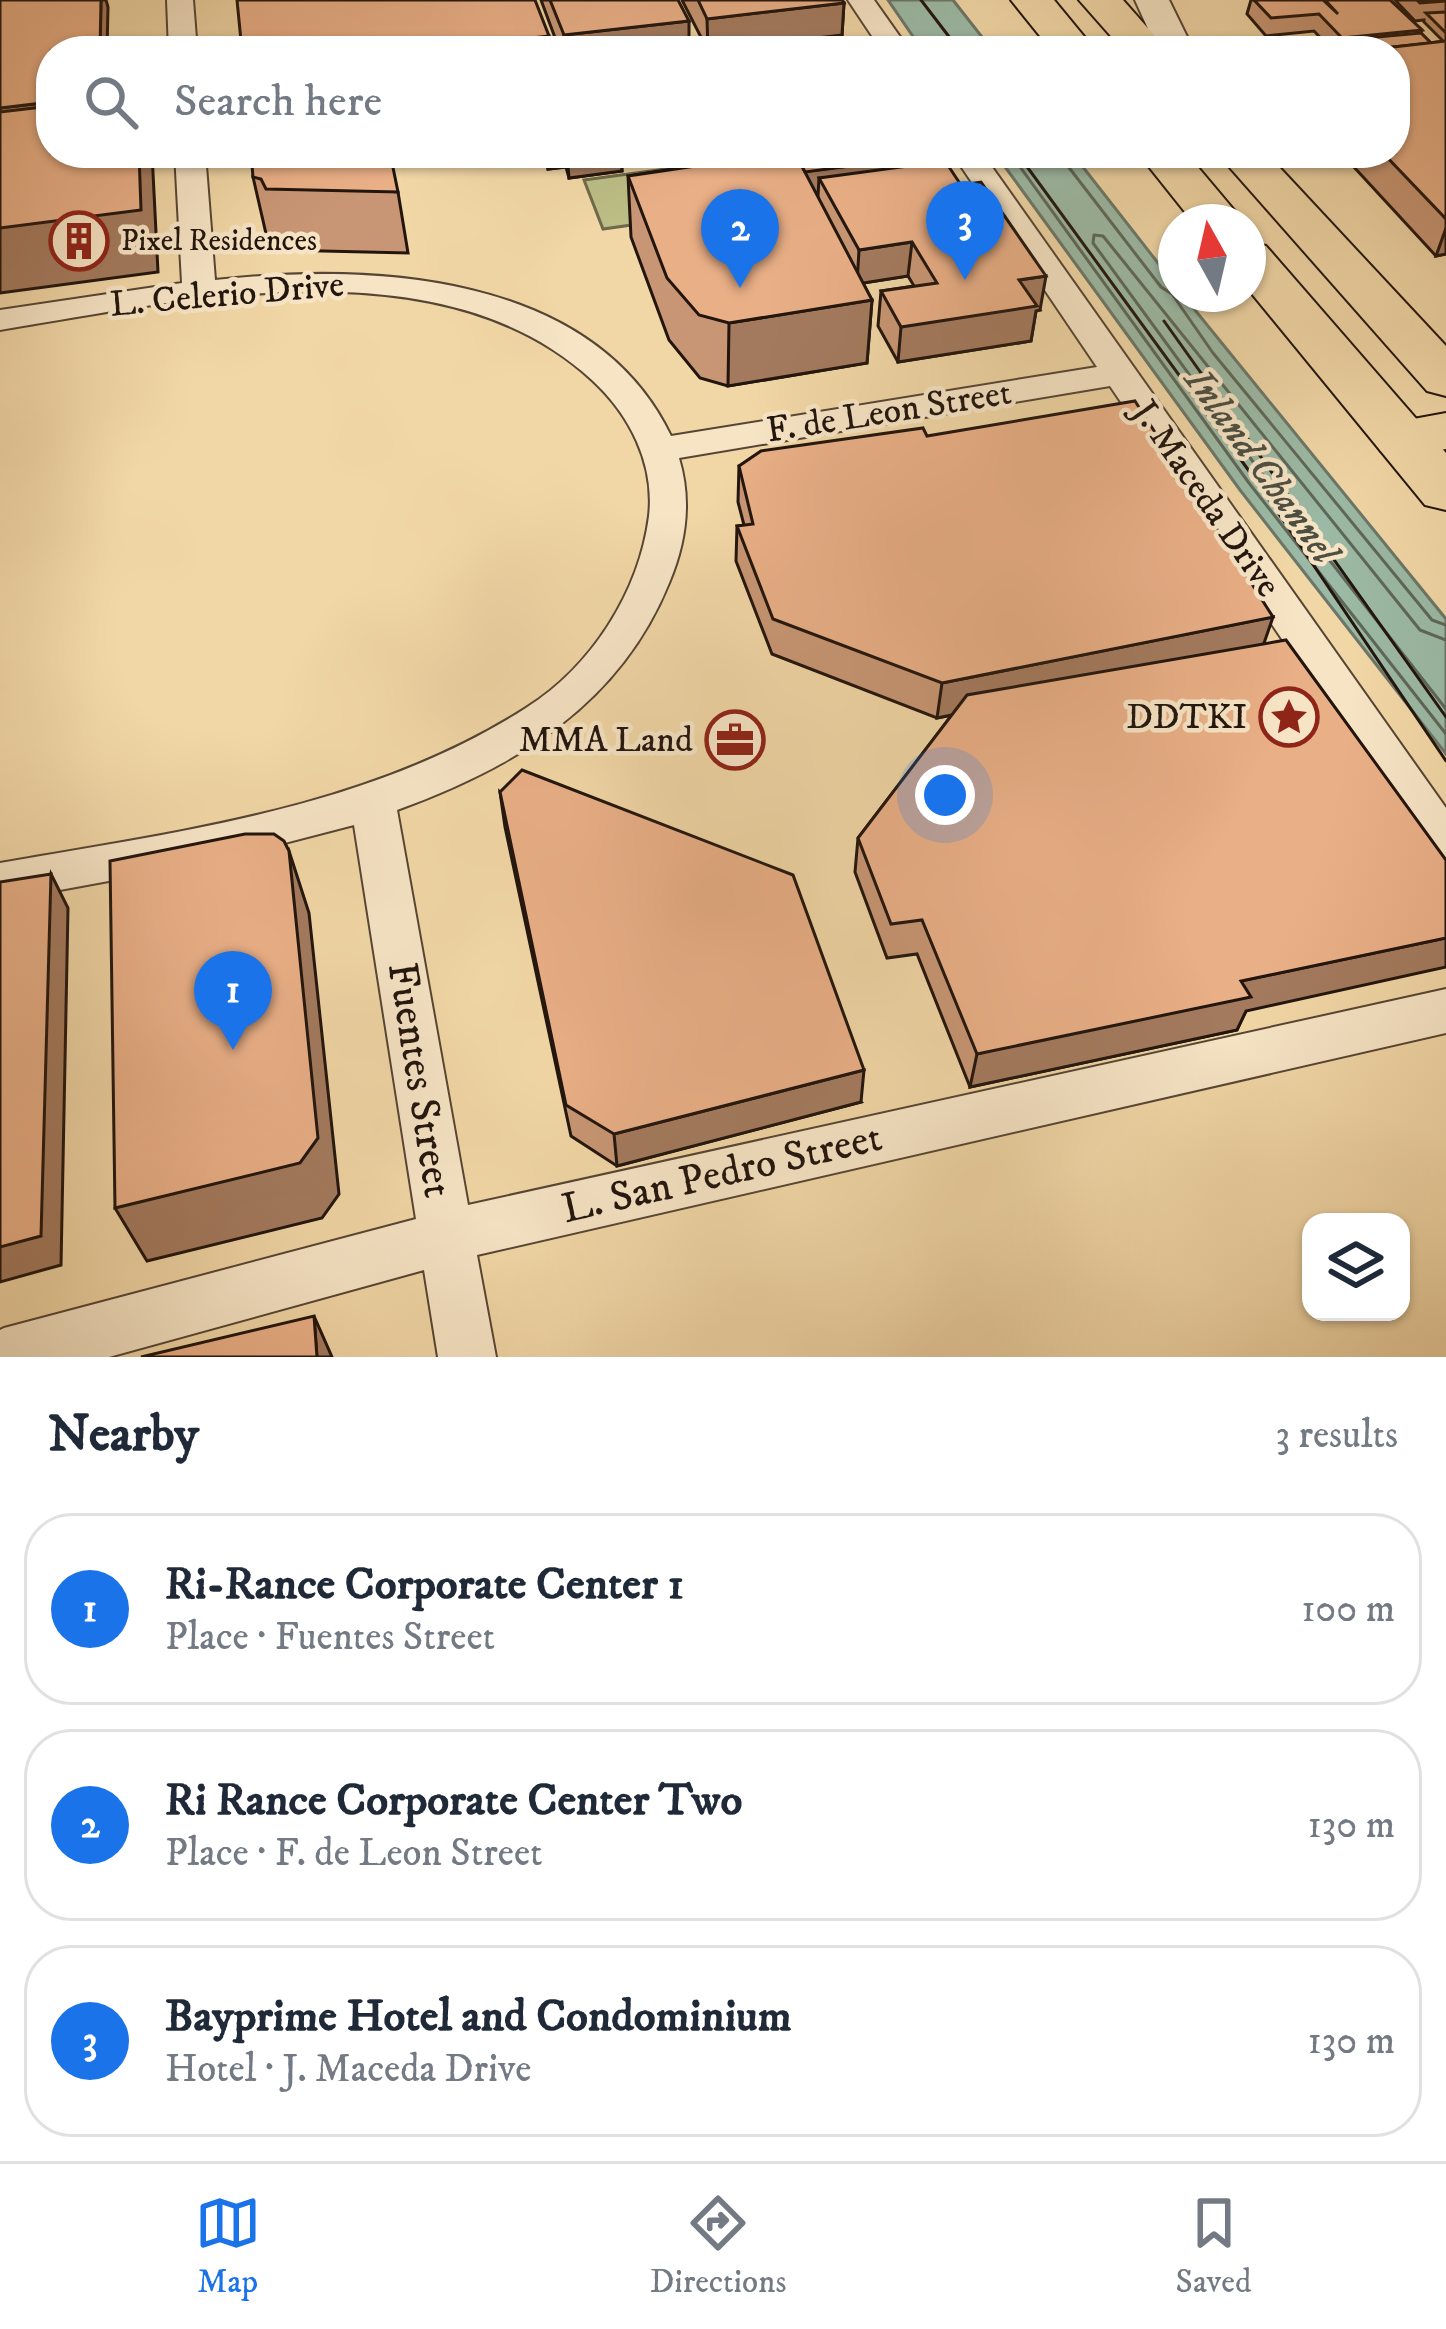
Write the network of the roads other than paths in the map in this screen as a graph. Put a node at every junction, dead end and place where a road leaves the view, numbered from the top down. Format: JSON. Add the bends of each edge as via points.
{"nodes":[{"id":1,"x":180,"y":0,"type":"edge"},
{"id":2,"x":861,"y":0,"type":"edge"},
{"id":3,"x":1032,"y":0,"type":"edge"},
{"id":4,"x":1100,"y":0,"type":"edge"},
{"id":5,"x":1152,"y":0,"type":"edge"},
{"id":6,"x":182,"y":36,"type":"edge"},
{"id":7,"x":886,"y":36,"type":"edge"},
{"id":8,"x":1062,"y":36,"type":"edge"},
{"id":9,"x":1133,"y":36,"type":"edge"},
{"id":10,"x":1169,"y":36,"type":"edge"},
{"id":11,"x":191,"y":168,"type":"edge"},
{"id":12,"x":977,"y":168,"type":"edge"},
{"id":13,"x":1174,"y":168,"type":"edge"},
{"id":14,"x":1254,"y":168,"type":"edge"},
{"id":15,"x":1204,"y":204,"type":"edge"},
{"id":16,"x":1266,"y":274,"type":"edge"},
{"id":17,"x":199,"y":289,"type":"junction"},
{"id":18,"x":0,"y":320,"type":"edge"},
{"id":19,"x":1120,"y":374,"type":"junction"},
{"id":20,"x":1446,"y":379,"type":"edge"},
{"id":21,"x":1423,"y":434,"type":"edge"},
{"id":22,"x":658,"y":450,"type":"junction"},
{"id":23,"x":1446,"y":490,"type":"edge"},
{"id":24,"x":373,"y":802,"type":"junction"},
{"id":25,"x":1446,"y":844,"type":"edge"},
{"id":26,"x":0,"y":882,"type":"edge"},
{"id":27,"x":1446,"y":1011,"type":"edge"},
{"id":28,"x":446,"y":1240,"type":"junction"},
{"id":29,"x":4,"y":1357,"type":"edge"},
{"id":30,"x":467,"y":1357,"type":"edge"}],
"edges":[{"from":1,"to":6,"type":"street"},
{"from":2,"to":7,"type":"street"},
{"from":3,"to":8,"type":"highway"},
{"from":4,"to":9,"type":"highway"},
{"from":5,"to":10,"type":"street"},
{"from":11,"to":17,"type":"street"},
{"from":12,"to":19,"type":"street","name":"J. Maceda Drive"},
{"from":13,"to":15,"type":"highway"},
{"from":14,"to":20,"type":"highway"},
{"from":16,"to":21,"type":"highway"},
{"from":17,"to":18,"type":"street","name":"L. Celerio Drive"},
{"from":17,"to":22,"type":"street","name":"L. Celerio Drive","via":[[349,283],[414,288],[493,308],[574,345],[613,376],[643,413]]},
{"from":19,"to":22,"type":"street","name":"F. de Leon Street"},
{"from":19,"to":25,"type":"street","name":"J. Maceda Drive"},
{"from":21,"to":23,"type":"highway"},
{"from":22,"to":24,"type":"street","name":"L. Celerio Drive","via":[[669,502],[663,552],[616,648],[548,716],[477,758]]},
{"from":24,"to":26,"type":"street","name":"L. Celerio Drive","via":[[289,827]]},
{"from":24,"to":28,"type":"street","name":"Fuentes Street"},
{"from":27,"to":28,"type":"street","name":"L. San Pedro Street"},
{"from":28,"to":29,"type":"street","name":"L. San Pedro Street"},
{"from":28,"to":30,"type":"street","name":"Fuentes Street"}]}
